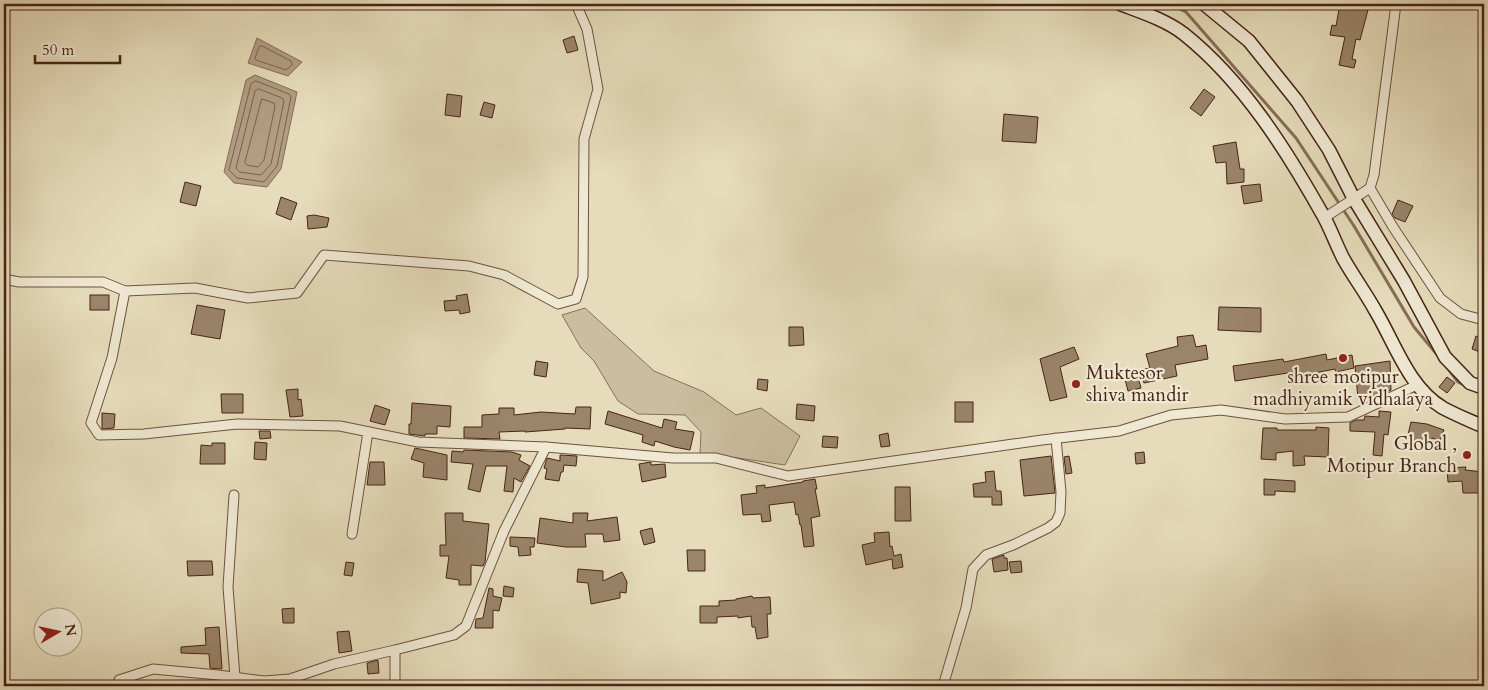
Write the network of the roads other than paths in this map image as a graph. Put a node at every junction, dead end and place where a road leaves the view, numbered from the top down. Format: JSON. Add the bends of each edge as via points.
{"nodes":[{"id":1,"x":576,"y":4,"type":"edge"},
{"id":2,"x":1120,"y":4,"type":"edge"},
{"id":3,"x":1204,"y":4,"type":"edge"},
{"id":4,"x":1396,"y":4,"type":"edge"},
{"id":5,"x":1370,"y":188,"type":"junction"},
{"id":6,"x":1351,"y":201,"type":"junction"},
{"id":7,"x":1329,"y":215,"type":"junction"},
{"id":8,"x":4,"y":279,"type":"edge"},
{"id":9,"x":125,"y":291,"type":"junction"},
{"id":10,"x":1484,"y":320,"type":"edge"},
{"id":11,"x":1417,"y":385,"type":"junction"},
{"id":12,"x":1484,"y":388,"type":"edge"},
{"id":13,"x":1484,"y":427,"type":"edge"},
{"id":14,"x":368,"y":432,"type":"junction"},
{"id":15,"x":1056,"y":438,"type":"junction"},
{"id":16,"x":546,"y":447,"type":"junction"},
{"id":17,"x":234,"y":495,"type":"dead end"},
{"id":18,"x":352,"y":534,"type":"dead end"},
{"id":19,"x":395,"y":650,"type":"junction"},
{"id":20,"x":234,"y":677,"type":"junction"},
{"id":21,"x":120,"y":680,"type":"dead end"},
{"id":22,"x":395,"y":686,"type":"edge"},
{"id":23,"x":943,"y":686,"type":"edge"}],
"edges":[{"from":1,"to":9,"type":"street","via":[[587,29],[598,89],[584,139],[583,277],[576,299],[558,304],[504,275],[468,266],[324,255],[297,294],[248,298],[195,288]]},
{"from":2,"to":7,"type":"main road","via":[[1184,33],[1215,63],[1245,96]]},
{"from":3,"to":6,"type":"main road","via":[[1249,41],[1297,101],[1329,150]]},
{"from":4,"to":5,"type":"street"},
{"from":5,"to":6,"type":"street"},
{"from":5,"to":10,"type":"street","via":[[1440,298],[1461,314]]},
{"from":6,"to":7,"type":"street"},
{"from":6,"to":12,"type":"main road","via":[[1404,281],[1445,356],[1470,383]]},
{"from":7,"to":11,"type":"main road","via":[[1344,259]]},
{"from":8,"to":9,"type":"street","via":[[19,282],[103,282]]},
{"from":9,"to":14,"type":"street","via":[[112,358],[91,423],[99,435],[144,434],[237,424],[340,426]]},
{"from":11,"to":13,"type":"main road","via":[[1442,407]]},
{"from":11,"to":15,"type":"street","via":[[1348,417],[1285,419],[1222,410],[1171,414],[1119,431]]},
{"from":14,"to":16,"type":"street","via":[[418,442]]},
{"from":14,"to":18,"type":"street"},
{"from":15,"to":16,"type":"street","via":[[788,476],[716,458],[673,458]]},
{"from":15,"to":23,"type":"street","via":[[1061,492],[1056,522],[986,555],[973,569],[966,608]]},
{"from":16,"to":19,"type":"street","via":[[504,531],[466,626],[454,636]]},
{"from":17,"to":20,"type":"street","via":[[228,587]]},
{"from":19,"to":20,"type":"street","via":[[334,664],[290,679],[264,681]]},
{"from":19,"to":22,"type":"street"},
{"from":20,"to":21,"type":"street","via":[[153,669]]}]}
